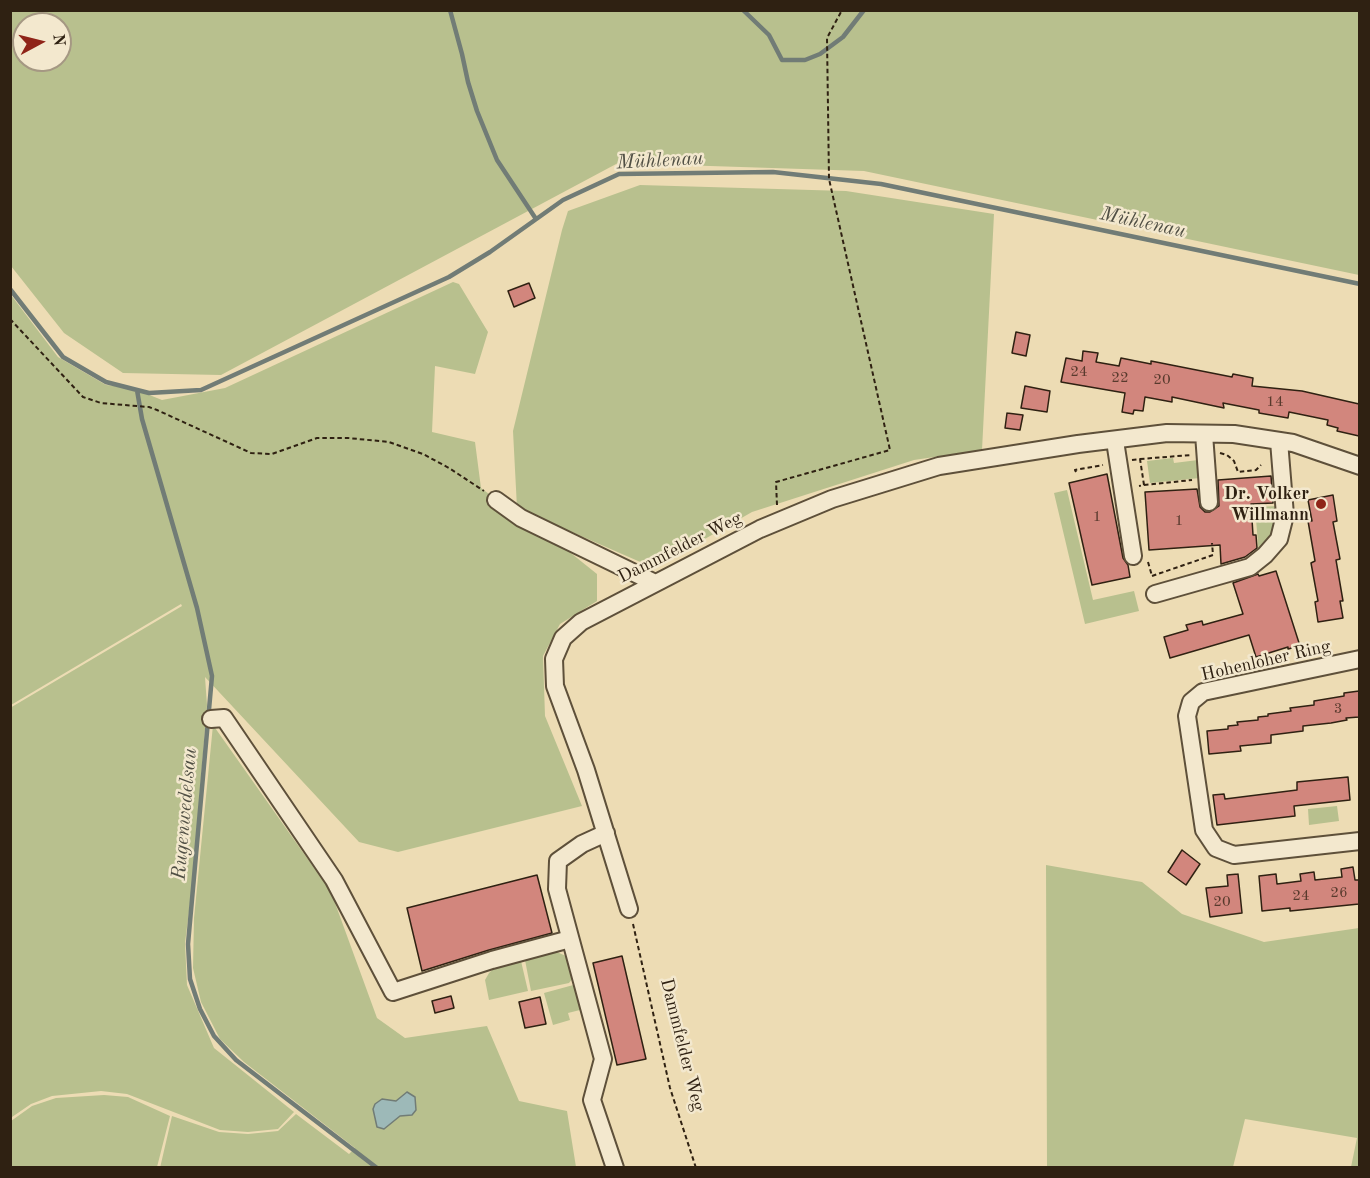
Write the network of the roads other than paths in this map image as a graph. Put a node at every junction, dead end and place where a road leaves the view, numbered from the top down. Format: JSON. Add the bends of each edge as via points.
{"nodes":[{"id":1,"x":1204,"y":434,"type":"junction"},
{"id":2,"x":1115,"y":441,"type":"junction"},
{"id":3,"x":1279,"y":441,"type":"junction"},
{"id":4,"x":1359,"y":466,"type":"edge"},
{"id":5,"x":496,"y":500,"type":"road end"},
{"id":6,"x":1209,"y":502,"type":"dead end"},
{"id":7,"x":1133,"y":556,"type":"road end"},
{"id":8,"x":655,"y":583,"type":"junction"},
{"id":9,"x":1155,"y":594,"type":"road end"},
{"id":10,"x":1359,"y":659,"type":"edge"},
{"id":11,"x":211,"y":719,"type":"dead end"},
{"id":12,"x":606,"y":833,"type":"junction"},
{"id":13,"x":1359,"y":841,"type":"edge"},
{"id":14,"x":629,"y":909,"type":"road end"},
{"id":15,"x":570,"y":939,"type":"junction"},
{"id":16,"x":615,"y":1167,"type":"edge"}],
"edges":[{"from":1,"to":2,"type":"street","name":"Dammfelder Weg","via":[[1167,433]]},
{"from":1,"to":3,"type":"street","name":"Dammfelder Weg"},
{"from":1,"to":6,"type":"street"},
{"from":2,"to":7,"type":"street"},
{"from":2,"to":8,"type":"street","name":"Dammfelder Weg","via":[[939,466],[832,499],[778,521]]},
{"from":3,"to":4,"type":"street","name":"Dammfelder Weg"},
{"from":3,"to":9,"type":"street","via":[[1285,515],[1279,539],[1250,567]]},
{"from":5,"to":8,"type":"street","via":[[521,518]]},
{"from":8,"to":12,"type":"street","name":"Dammfelder Weg","via":[[581,621],[563,638],[554,659],[555,686]]},
{"from":10,"to":13,"type":"street","name":"Hohenloher Ring","via":[[1203,692],[1191,702],[1187,716],[1204,830],[1216,848],[1234,855]]},
{"from":11,"to":15,"type":"street","via":[[224,718],[334,880],[393,992]]},
{"from":12,"to":14,"type":"street","name":"Dammfelder Weg"},
{"from":12,"to":15,"type":"street","via":[[558,861],[557,889]]},
{"from":15,"to":16,"type":"street","via":[[603,1059],[592,1100]]}]}
